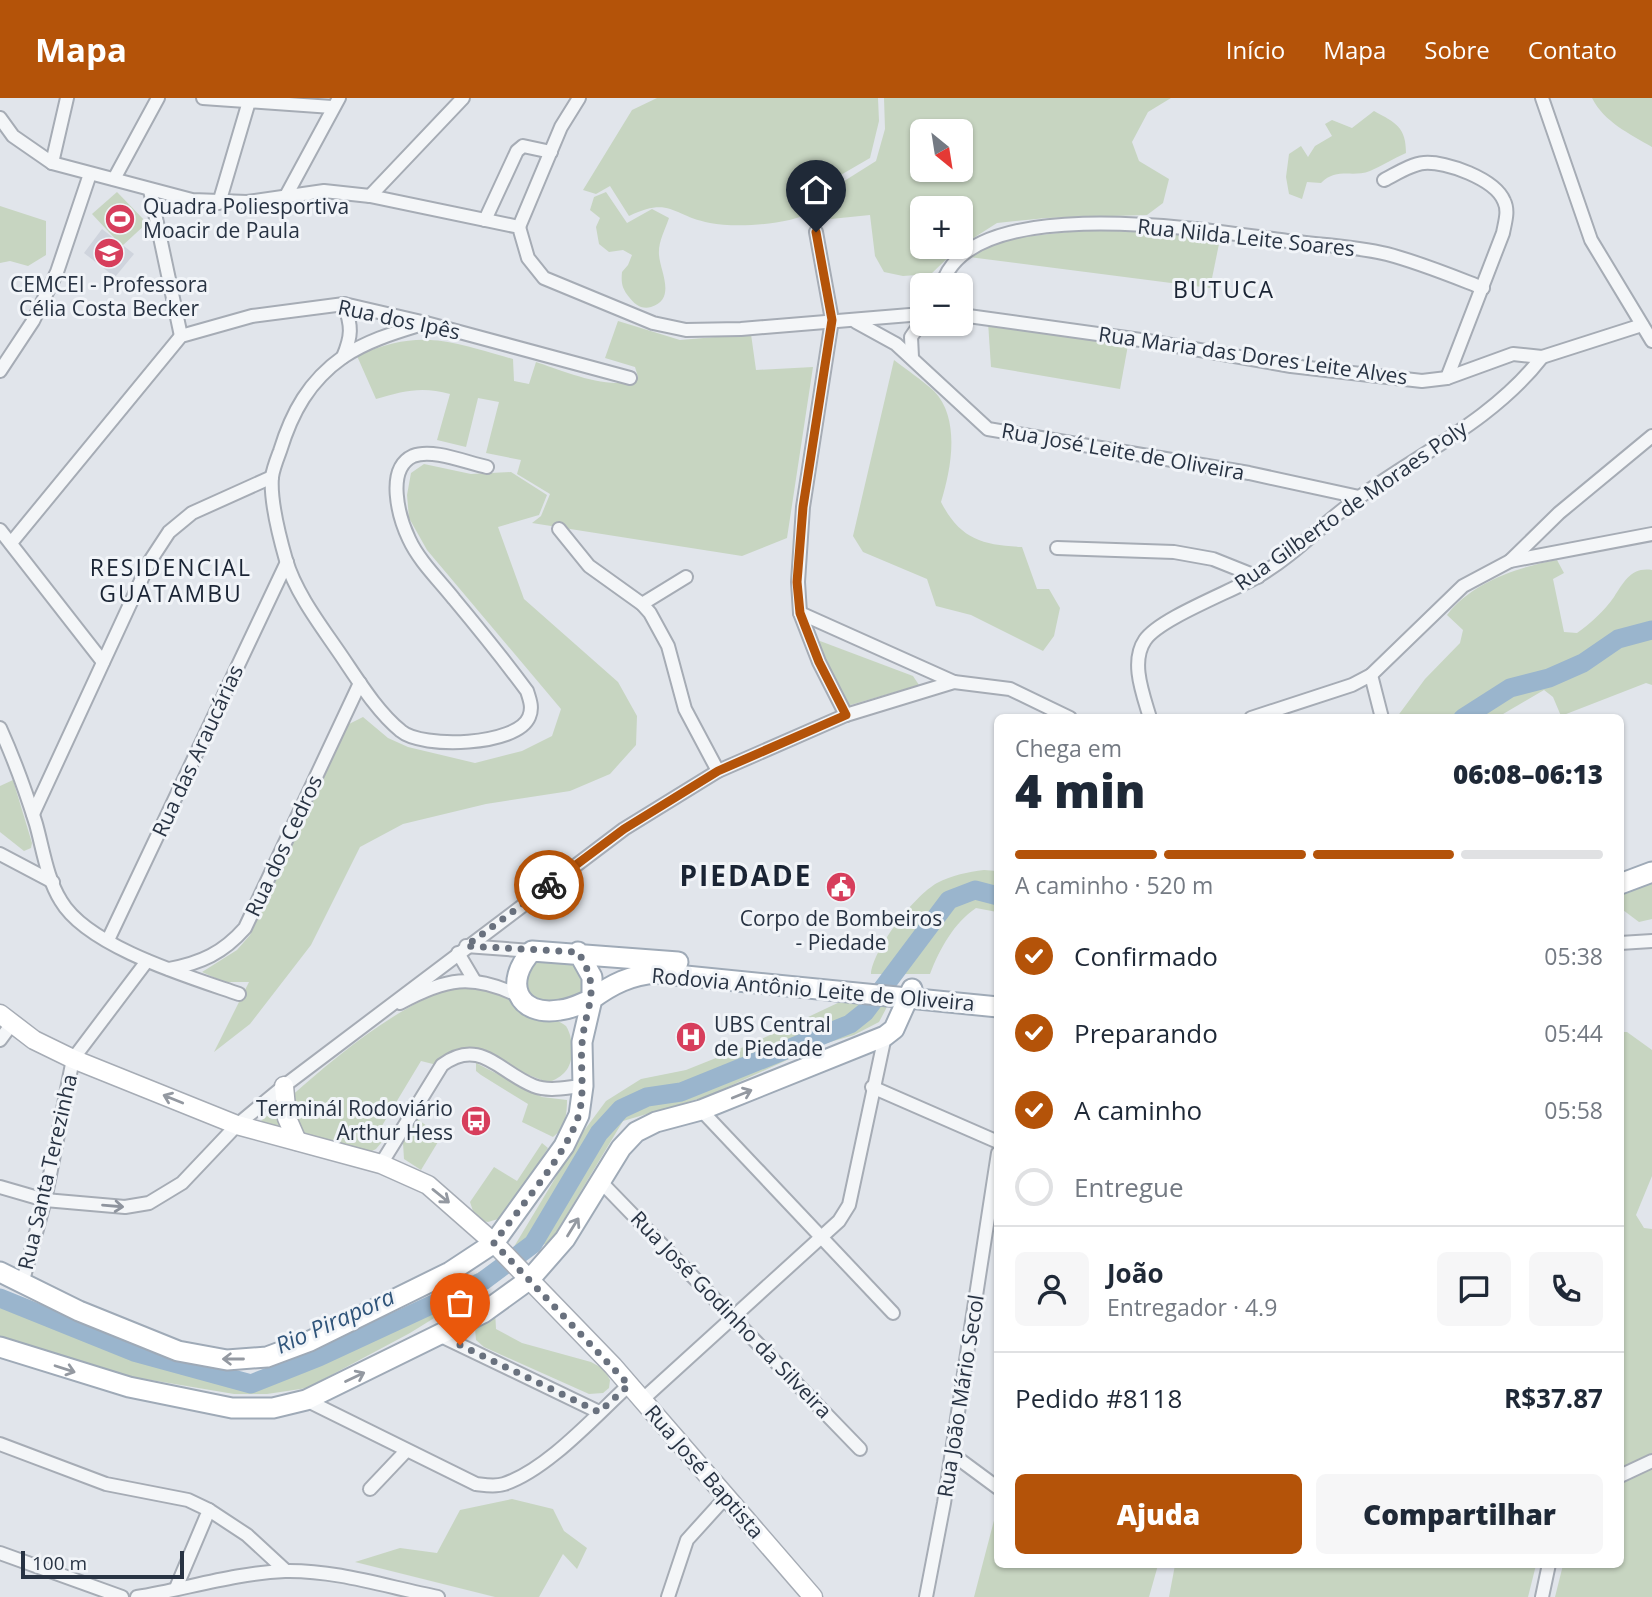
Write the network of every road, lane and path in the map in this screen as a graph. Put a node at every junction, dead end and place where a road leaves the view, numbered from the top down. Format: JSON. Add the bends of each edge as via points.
{"nodes":[{"id":1,"x":68,"y":98,"type":"edge"},
{"id":2,"x":158,"y":98,"type":"edge"},
{"id":3,"x":203,"y":98,"type":"edge"},
{"id":4,"x":463,"y":98,"type":"edge"},
{"id":5,"x":579,"y":98,"type":"edge"},
{"id":6,"x":1542,"y":98,"type":"edge"},
{"id":7,"x":249,"y":100,"type":"edge"},
{"id":8,"x":336,"y":103,"type":"edge"},
{"id":9,"x":0,"y":118,"type":"edge"},
{"id":10,"x":551,"y":152,"type":"junction"},
{"id":11,"x":52,"y":163,"type":"junction"},
{"id":12,"x":90,"y":174,"type":"junction"},
{"id":13,"x":114,"y":179,"type":"junction"},
{"id":14,"x":1384,"y":180,"type":"dead end"},
{"id":15,"x":150,"y":190,"type":"junction"},
{"id":16,"x":287,"y":194,"type":"junction"},
{"id":17,"x":370,"y":196,"type":"junction"},
{"id":18,"x":219,"y":203,"type":"junction"},
{"id":19,"x":485,"y":220,"type":"junction"},
{"id":20,"x":519,"y":227,"type":"junction"},
{"id":21,"x":816,"y":232,"type":"dead end"},
{"id":22,"x":949,"y":273,"type":"edge"},
{"id":23,"x":1483,"y":288,"type":"junction"},
{"id":24,"x":344,"y":304,"type":"junction"},
{"id":25,"x":910,"y":315,"type":"edge"},
{"id":26,"x":973,"y":317,"type":"edge"},
{"id":27,"x":832,"y":320,"type":"junction"},
{"id":28,"x":854,"y":321,"type":"junction"},
{"id":29,"x":426,"y":323,"type":"junction"},
{"id":30,"x":1642,"y":326,"type":"junction"},
{"id":31,"x":181,"y":336,"type":"junction"},
{"id":32,"x":912,"y":336,"type":"edge"},
{"id":33,"x":1652,"y":341,"type":"edge"},
{"id":34,"x":343,"y":357,"type":"junction"},
{"id":35,"x":912,"y":357,"type":"junction"},
{"id":36,"x":1542,"y":357,"type":"junction"},
{"id":37,"x":0,"y":371,"type":"edge"},
{"id":38,"x":631,"y":378,"type":"dead end"},
{"id":39,"x":1447,"y":378,"type":"junction"},
{"id":40,"x":1652,"y":436,"type":"edge"},
{"id":41,"x":487,"y":467,"type":"dead end"},
{"id":42,"x":272,"y":477,"type":"junction"},
{"id":43,"x":1359,"y":497,"type":"junction"},
{"id":44,"x":559,"y":529,"type":"dead end"},
{"id":45,"x":0,"y":530,"type":"edge"},
{"id":46,"x":1652,"y":534,"type":"edge"},
{"id":47,"x":11,"y":543,"type":"junction"},
{"id":48,"x":1057,"y":548,"type":"dead end"},
{"id":49,"x":1510,"y":561,"type":"junction"},
{"id":50,"x":287,"y":562,"type":"junction"},
{"id":51,"x":686,"y":577,"type":"dead end"},
{"id":52,"x":1258,"y":577,"type":"junction"},
{"id":53,"x":642,"y":604,"type":"junction"},
{"id":54,"x":800,"y":613,"type":"junction"},
{"id":55,"x":103,"y":662,"type":"junction"},
{"id":56,"x":1371,"y":675,"type":"junction"},
{"id":57,"x":954,"y":682,"type":"junction"},
{"id":58,"x":360,"y":683,"type":"junction"},
{"id":59,"x":1062,"y":714,"type":"edge"},
{"id":60,"x":1149,"y":714,"type":"edge"},
{"id":61,"x":1263,"y":714,"type":"edge"},
{"id":62,"x":1381,"y":714,"type":"edge"},
{"id":63,"x":846,"y":715,"type":"junction"},
{"id":64,"x":0,"y":729,"type":"edge"},
{"id":65,"x":718,"y":771,"type":"junction"},
{"id":66,"x":33,"y":814,"type":"junction"},
{"id":67,"x":0,"y":854,"type":"edge"},
{"id":68,"x":1652,"y":872,"type":"edge"},
{"id":69,"x":53,"y":882,"type":"junction"},
{"id":70,"x":1624,"y":882,"type":"edge"},
{"id":71,"x":108,"y":940,"type":"junction"},
{"id":72,"x":1652,"y":942,"type":"edge"},
{"id":73,"x":1624,"y":943,"type":"edge"},
{"id":74,"x":462,"y":950,"type":"junction"},
{"id":75,"x":532,"y":951,"type":"junction"},
{"id":76,"x":578,"y":952,"type":"junction"},
{"id":77,"x":639,"y":958,"type":"junction"},
{"id":78,"x":147,"y":961,"type":"junction"},
{"id":79,"x":169,"y":969,"type":"junction"},
{"id":80,"x":430,"y":973,"type":"junction"},
{"id":81,"x":474,"y":980,"type":"junction"},
{"id":82,"x":447,"y":982,"type":"junction"},
{"id":83,"x":862,"y":987,"type":"junction"},
{"id":84,"x":906,"y":992,"type":"junction"},
{"id":85,"x":239,"y":994,"type":"dead end"},
{"id":86,"x":599,"y":994,"type":"junction"},
{"id":87,"x":994,"y":995,"type":"edge"},
{"id":88,"x":519,"y":996,"type":"junction"},
{"id":89,"x":934,"y":1001,"type":"junction"},
{"id":90,"x":994,"y":1007,"type":"edge"},
{"id":91,"x":558,"y":1011,"type":"junction"},
{"id":92,"x":900,"y":1018,"type":"junction"},
{"id":93,"x":6,"y":1019,"type":"edge"},
{"id":94,"x":355,"y":1030,"type":"junction"},
{"id":95,"x":885,"y":1036,"type":"junction"},
{"id":96,"x":0,"y":1040,"type":"edge"},
{"id":97,"x":582,"y":1042,"type":"junction"},
{"id":98,"x":73,"y":1059,"type":"junction"},
{"id":99,"x":284,"y":1086,"type":"junction"},
{"id":100,"x":583,"y":1086,"type":"junction"},
{"id":101,"x":872,"y":1087,"type":"junction"},
{"id":102,"x":701,"y":1110,"type":"junction"},
{"id":103,"x":237,"y":1125,"type":"junction"},
{"id":104,"x":994,"y":1140,"type":"edge"},
{"id":105,"x":297,"y":1141,"type":"junction"},
{"id":106,"x":381,"y":1164,"type":"junction"},
{"id":107,"x":994,"y":1179,"type":"edge"},
{"id":108,"x":601,"y":1182,"type":"junction"},
{"id":109,"x":0,"y":1187,"type":"edge"},
{"id":110,"x":45,"y":1199,"type":"junction"},
{"id":111,"x":823,"y":1239,"type":"junction"},
{"id":112,"x":500,"y":1250,"type":"junction"},
{"id":113,"x":0,"y":1272,"type":"edge"},
{"id":114,"x":526,"y":1276,"type":"junction"},
{"id":115,"x":22,"y":1284,"type":"junction"},
{"id":116,"x":893,"y":1313,"type":"dead end"},
{"id":117,"x":732,"y":1317,"type":"junction"},
{"id":118,"x":439,"y":1335,"type":"junction"},
{"id":119,"x":0,"y":1347,"type":"edge"},
{"id":120,"x":629,"y":1385,"type":"junction"},
{"id":121,"x":306,"y":1400,"type":"junction"},
{"id":122,"x":642,"y":1400,"type":"junction"},
{"id":123,"x":599,"y":1412,"type":"junction"},
{"id":124,"x":0,"y":1444,"type":"edge"},
{"id":125,"x":860,"y":1449,"type":"dead end"},
{"id":126,"x":406,"y":1451,"type":"junction"},
{"id":127,"x":952,"y":1454,"type":"junction"},
{"id":128,"x":1652,"y":1461,"type":"edge"},
{"id":129,"x":1624,"y":1474,"type":"edge"},
{"id":130,"x":994,"y":1485,"type":"edge"},
{"id":131,"x":370,"y":1489,"type":"dead end"},
{"id":132,"x":725,"y":1498,"type":"junction"},
{"id":133,"x":209,"y":1510,"type":"junction"},
{"id":134,"x":0,"y":1553,"type":"edge"},
{"id":135,"x":1548,"y":1568,"type":"edge"},
{"id":136,"x":286,"y":1571,"type":"junction"},
{"id":137,"x":176,"y":1588,"type":"junction"},
{"id":138,"x":404,"y":1594,"type":"edge"},
{"id":139,"x":122,"y":1597,"type":"edge"},
{"id":140,"x":137,"y":1597,"type":"edge"},
{"id":141,"x":438,"y":1597,"type":"edge"},
{"id":142,"x":668,"y":1597,"type":"edge"},
{"id":143,"x":813,"y":1597,"type":"edge"},
{"id":144,"x":926,"y":1597,"type":"edge"},
{"id":145,"x":1542,"y":1597,"type":"edge"}],
"edges":[{"from":1,"to":11,"type":"street"},
{"from":2,"to":13,"type":"street"},
{"from":3,"to":7,"type":"street"},
{"from":4,"to":17,"type":"street"},
{"from":5,"to":10,"type":"street"},
{"from":6,"to":30,"type":"street","via":[[1591,240]]},
{"from":7,"to":8,"type":"street"},
{"from":7,"to":18,"type":"street"},
{"from":8,"to":16,"type":"street"},
{"from":9,"to":11,"type":"street","via":[[13,136]]},
{"from":10,"to":19,"type":"street","via":[[523,146],[517,151]]},
{"from":10,"to":20,"type":"street"},
{"from":11,"to":12,"type":"street"},
{"from":12,"to":13,"type":"street"},
{"from":12,"to":37,"type":"street","via":[[57,272],[33,321]]},
{"from":13,"to":15,"type":"street"},
{"from":14,"to":23,"type":"street","via":[[1420,163],[1443,163],[1490,185],[1504,199],[1503,233]]},
{"from":15,"to":18,"type":"street"},
{"from":15,"to":31,"type":"street"},
{"from":16,"to":17,"type":"street","via":[[324,191]]},
{"from":16,"to":18,"type":"street"},
{"from":17,"to":19,"type":"street"},
{"from":19,"to":20,"type":"street"},
{"from":20,"to":27,"type":"street","via":[[528,258],[544,278],[653,323],[686,330]]},
{"from":21,"to":27,"type":"street"},
{"from":22,"to":23,"type":"street","name":"Rua Nilda Leite Soares","via":[[954,263],[984,241],[1019,230],[1074,224],[1229,232],[1385,254]]},
{"from":23,"to":39,"type":"street"},
{"from":24,"to":29,"type":"street","name":"Rua dos Ipês"},
{"from":24,"to":31,"type":"street","name":"Rua dos Ipês","via":[[252,316]]},
{"from":24,"to":34,"type":"street","via":[[351,338]]},
{"from":25,"to":28,"type":"street"},
{"from":26,"to":39,"type":"street","name":"Rua Maria das Dores Leite Alves","via":[[1291,366],[1410,380]]},
{"from":27,"to":28,"type":"street"},
{"from":27,"to":54,"type":"street","via":[[803,507],[797,582]]},
{"from":28,"to":35,"type":"street","name":"Rua José Leite de Oliveira"},
{"from":29,"to":34,"type":"street","via":[[380,337]]},
{"from":29,"to":38,"type":"street","name":"Rua dos Ipês"},
{"from":30,"to":33,"type":"street"},
{"from":30,"to":36,"type":"street"},
{"from":31,"to":47,"type":"street"},
{"from":32,"to":35,"type":"street"},
{"from":34,"to":42,"type":"street","via":[[308,387],[289,421]]},
{"from":35,"to":43,"type":"street","name":"Rua José Leite de Oliveira","via":[[988,429],[1249,473]]},
{"from":36,"to":39,"type":"street","name":"Rua Maria das Dores Leite Alves","via":[[1513,354]]},
{"from":36,"to":43,"type":"street","name":"Rua Gilberto de Moraes Poly","via":[[1506,397]]},
{"from":40,"to":49,"type":"street","via":[[1559,513]]},
{"from":41,"to":58,"type":"street","via":[[431,454],[414,456],[402,466],[397,482],[401,519],[425,564],[527,691],[528,719],[492,738],[449,743],[416,740],[400,731]]},
{"from":42,"to":50,"type":"street"},
{"from":42,"to":55,"type":"street","via":[[192,513],[169,532],[150,561]]},
{"from":43,"to":52,"type":"street","name":"Rua Gilberto de Moraes Poly"},
{"from":44,"to":53,"type":"street","via":[[589,566]]},
{"from":45,"to":47,"type":"street"},
{"from":46,"to":49,"type":"street"},
{"from":47,"to":55,"type":"street"},
{"from":48,"to":52,"type":"street","via":[[1174,552],[1213,559]]},
{"from":49,"to":56,"type":"street","via":[[1463,586]]},
{"from":50,"to":58,"type":"street","via":[[318,622]]},
{"from":50,"to":71,"type":"street","name":"Rua das Araucárias"},
{"from":51,"to":53,"type":"street"},
{"from":52,"to":60,"type":"street","name":"Rua Gilberto de Moraes Poly","via":[[1173,620],[1146,639],[1139,653],[1138,674]]},
{"from":53,"to":65,"type":"street","via":[[668,646],[685,709]]},
{"from":54,"to":57,"type":"street"},
{"from":54,"to":63,"type":"street"},
{"from":55,"to":66,"type":"street"},
{"from":56,"to":61,"type":"street"},
{"from":56,"to":62,"type":"street"},
{"from":57,"to":59,"type":"street","via":[[1010,689]]},
{"from":57,"to":63,"type":"street"},
{"from":58,"to":79,"type":"street","name":"Rua dos Cedros","via":[[245,928],[228,948],[206,960]]},
{"from":63,"to":65,"type":"street"},
{"from":64,"to":66,"type":"street"},
{"from":65,"to":74,"type":"street","via":[[624,829]]},
{"from":66,"to":69,"type":"street"},
{"from":67,"to":69,"type":"street"},
{"from":68,"to":70,"type":"main road"},
{"from":69,"to":71,"type":"street","via":[[73,917]]},
{"from":71,"to":78,"type":"street"},
{"from":72,"to":73,"type":"street"},
{"from":74,"to":75,"type":"street","name":"Rodovia Antônio Leite de Oliveira"},
{"from":74,"to":80,"type":"street"},
{"from":74,"to":81,"type":"street"},
{"from":75,"to":76,"type":"main road","name":"Rodovia Antônio Leite de Oliveira"},
{"from":75,"to":88,"type":"main road","via":[[516,972]]},
{"from":76,"to":77,"type":"main road","name":"Rodovia Antônio Leite de Oliveira"},
{"from":76,"to":86,"type":"main road"},
{"from":77,"to":83,"type":"main road","name":"Rodovia Antônio Leite de Oliveira"},
{"from":77,"to":86,"type":"main road"},
{"from":78,"to":79,"type":"street"},
{"from":78,"to":98,"type":"street"},
{"from":79,"to":85,"type":"street"},
{"from":80,"to":82,"type":"street"},
{"from":80,"to":94,"type":"street"},
{"from":81,"to":82,"type":"street"},
{"from":81,"to":88,"type":"street"},
{"from":82,"to":94,"type":"street"},
{"from":83,"to":84,"type":"main road","name":"Rodovia Antônio Leite de Oliveira"},
{"from":83,"to":86,"type":"main road","name":"Rodovia Antônio Leite de Oliveira","via":[[656,973],[638,975]]},
{"from":84,"to":87,"type":"main road","name":"Rodovia Antônio Leite de Oliveira"},
{"from":84,"to":89,"type":"main road","name":"Rodovia Antônio Leite de Oliveira"},
{"from":84,"to":92,"type":"main road"},
{"from":86,"to":91,"type":"main road","name":"Rodovia Antônio Leite de Oliveira"},
{"from":86,"to":97,"type":"main road"},
{"from":88,"to":91,"type":"main road","via":[[529,1004]]},
{"from":89,"to":90,"type":"main road","name":"Rodovia Antônio Leite de Oliveira"},
{"from":89,"to":92,"type":"main road"},
{"from":91,"to":97,"type":"main road"},
{"from":92,"to":95,"type":"main road"},
{"from":93,"to":96,"type":"street"},
{"from":93,"to":98,"type":"street","name":"Rua José Baptista"},
{"from":94,"to":99,"type":"street"},
{"from":95,"to":101,"type":"street"},
{"from":102,"to":95,"type":"main road","one_way":true},
{"from":97,"to":100,"type":"main road"},
{"from":103,"to":98,"type":"street","name":"Rua José Baptista","one_way":true},
{"from":98,"to":110,"type":"street","name":"Rua Santa Terezinha"},
{"from":99,"to":103,"type":"street"},
{"from":99,"to":105,"type":"street"},
{"from":100,"to":106,"type":"street","via":[[545,1089],[483,1057],[468,1052],[454,1056],[442,1065]]},
{"from":100,"to":112,"type":"main road","via":[[579,1115],[564,1146]]},
{"from":101,"to":104,"type":"street"},
{"from":101,"to":111,"type":"street","via":[[849,1205]]},
{"from":102,"to":108,"type":"main road","via":[[636,1132]]},
{"from":102,"to":111,"type":"street"},
{"from":103,"to":105,"type":"street","name":"Rua José Baptista"},
{"from":110,"to":103,"type":"street","one_way":true,"via":[[125,1207],[149,1203],[182,1183]]},
{"from":105,"to":106,"type":"street","name":"Rua José Baptista"},
{"from":106,"to":112,"type":"street","name":"Rua José Baptista","one_way":true,"via":[[428,1185]]},
{"from":107,"to":127,"type":"street","name":"Rua João Mário Secol"},
{"from":114,"to":108,"type":"main road","one_way":true,"via":[[565,1239]]},
{"from":108,"to":117,"type":"street","name":"Rua José Godinho da Silveira"},
{"from":109,"to":110,"type":"street"},
{"from":110,"to":115,"type":"street","name":"Rua Santa Terezinha"},
{"from":111,"to":116,"type":"street"},
{"from":111,"to":117,"type":"street"},
{"from":112,"to":114,"type":"street","name":"Rua José Baptista"},
{"from":112,"to":115,"type":"main road","one_way":true,"via":[[310,1341],[267,1357],[228,1360],[178,1351]]},
{"from":113,"to":115,"type":"main road"},
{"from":114,"to":118,"type":"main road","via":[[482,1313]]},
{"from":114,"to":120,"type":"street","name":"Rua José Baptista"},
{"from":117,"to":122,"type":"street"},
{"from":117,"to":125,"type":"street","name":"Rua José Godinho da Silveira"},
{"from":121,"to":118,"type":"main road","one_way":true},
{"from":118,"to":123,"type":"street"},
{"from":119,"to":121,"type":"main road","one_way":true,"via":[[129,1387],[232,1408],[273,1408]]},
{"from":120,"to":122,"type":"street","name":"Rua José Baptista"},
{"from":120,"to":123,"type":"street"},
{"from":121,"to":126,"type":"street"},
{"from":122,"to":132,"type":"street","name":"Rua José Baptista"},
{"from":123,"to":126,"type":"street","via":[[555,1452],[500,1486],[476,1484]]},
{"from":124,"to":133,"type":"street","via":[[106,1484],[188,1500]]},
{"from":126,"to":131,"type":"street"},
{"from":127,"to":130,"type":"street"},
{"from":127,"to":144,"type":"street","name":"Rua João Mário Secol"},
{"from":128,"to":129,"type":"street"},
{"from":132,"to":142,"type":"street","via":[[687,1540]]},
{"from":132,"to":143,"type":"street","name":"Rua José Baptista"},
{"from":133,"to":136,"type":"street","via":[[247,1535]]},
{"from":133,"to":137,"type":"street"},
{"from":134,"to":139,"type":"street"},
{"from":135,"to":145,"type":"street"},
{"from":136,"to":137,"type":"street"},
{"from":136,"to":138,"type":"street","via":[[347,1576]]},
{"from":137,"to":140,"type":"street"},
{"from":138,"to":141,"type":"street"}]}
